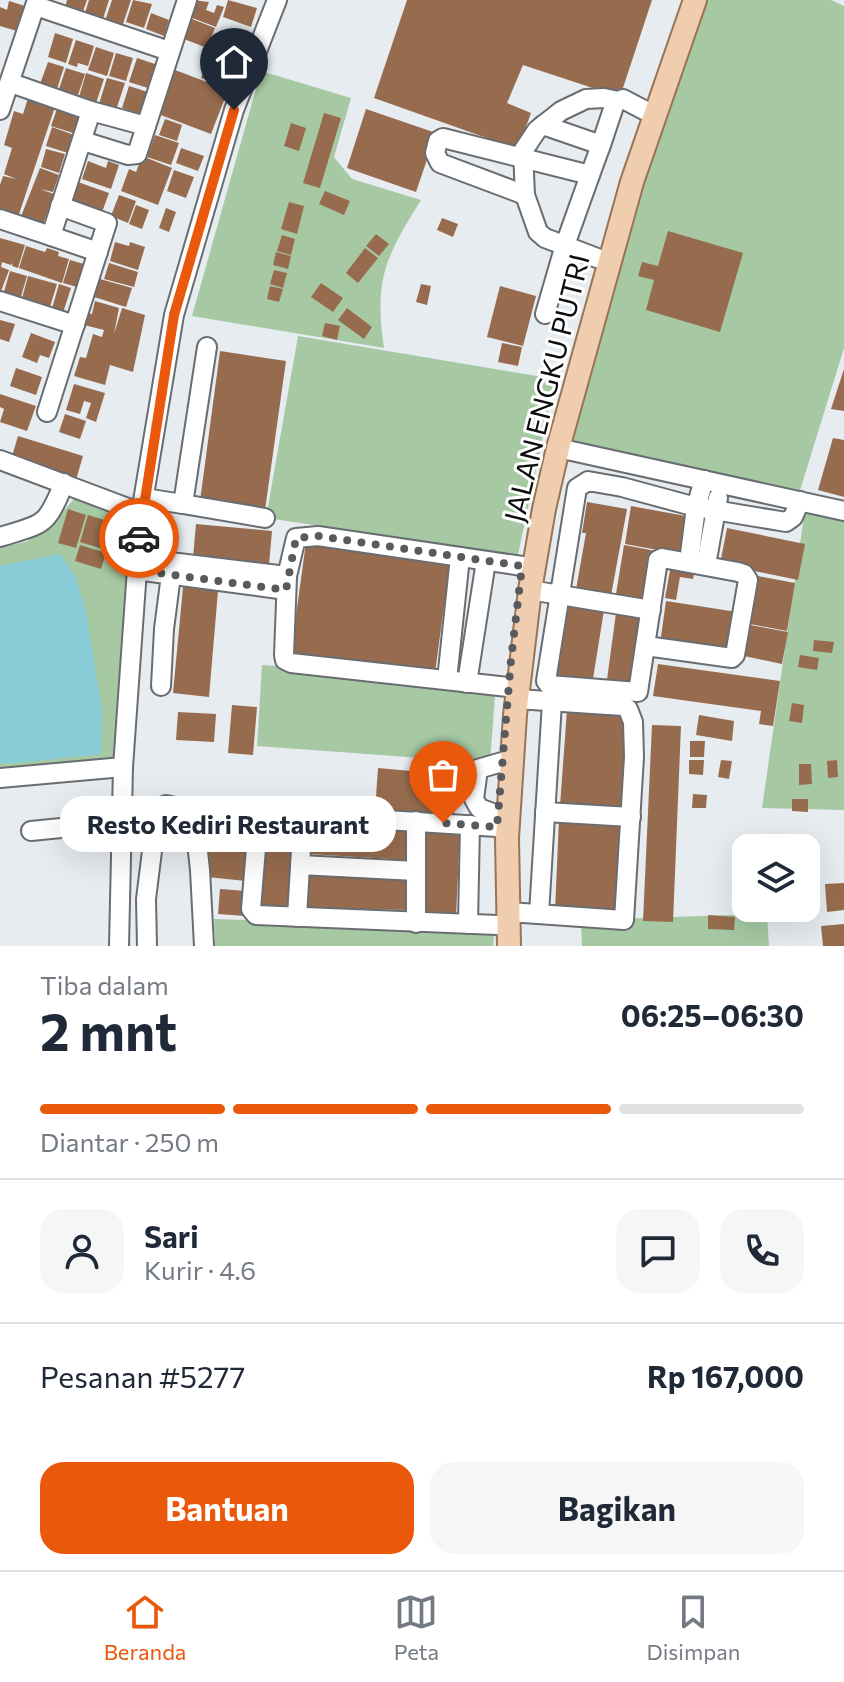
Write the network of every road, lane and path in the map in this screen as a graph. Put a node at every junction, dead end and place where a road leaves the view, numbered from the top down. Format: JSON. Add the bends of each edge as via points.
{"nodes":[{"id":1,"x":187,"y":0,"type":"edge"},
{"id":2,"x":277,"y":0,"type":"edge"},
{"id":3,"x":682,"y":0,"type":"edge"},
{"id":4,"x":695,"y":0,"type":"edge"},
{"id":5,"x":37,"y":3,"type":"edge"},
{"id":6,"x":169,"y":51,"type":"junction"},
{"id":7,"x":9,"y":61,"type":"edge"},
{"id":8,"x":11,"y":83,"type":"junction"},
{"id":9,"x":618,"y":101,"type":"junction"},
{"id":10,"x":0,"y":110,"type":"edge"},
{"id":11,"x":644,"y":110,"type":"junction"},
{"id":12,"x":91,"y":111,"type":"junction"},
{"id":13,"x":543,"y":125,"type":"junction"},
{"id":14,"x":146,"y":126,"type":"junction"},
{"id":15,"x":83,"y":141,"type":"junction"},
{"id":16,"x":601,"y":145,"type":"junction"},
{"id":17,"x":523,"y":158,"type":"junction"},
{"id":18,"x":590,"y":175,"type":"junction"},
{"id":19,"x":525,"y":195,"type":"junction"},
{"id":20,"x":60,"y":206,"type":"junction"},
{"id":21,"x":0,"y":219,"type":"edge"},
{"id":22,"x":51,"y":236,"type":"junction"},
{"id":23,"x":565,"y":245,"type":"junction"},
{"id":24,"x":98,"y":252,"type":"junction"},
{"id":25,"x":597,"y":258,"type":"junction"},
{"id":26,"x":0,"y":301,"type":"edge"},
{"id":27,"x":545,"y":314,"type":"dead end"},
{"id":28,"x":75,"y":325,"type":"junction"},
{"id":29,"x":207,"y":347,"type":"dead end"},
{"id":30,"x":47,"y":412,"type":"dead end"},
{"id":31,"x":558,"y":448,"type":"junction"},
{"id":32,"x":0,"y":460,"type":"edge"},
{"id":33,"x":712,"y":481,"type":"junction"},
{"id":34,"x":64,"y":483,"type":"junction"},
{"id":35,"x":800,"y":501,"type":"junction"},
{"id":36,"x":183,"y":504,"type":"junction"},
{"id":37,"x":142,"y":505,"type":"junction"},
{"id":38,"x":696,"y":507,"type":"junction"},
{"id":39,"x":716,"y":509,"type":"junction"},
{"id":40,"x":844,"y":511,"type":"edge"},
{"id":41,"x":265,"y":518,"type":"dead end"},
{"id":42,"x":0,"y":537,"type":"edge"},
{"id":43,"x":460,"y":557,"type":"junction"},
{"id":44,"x":486,"y":561,"type":"junction"},
{"id":45,"x":698,"y":563,"type":"junction"},
{"id":46,"x":137,"y":564,"type":"junction"},
{"id":47,"x":522,"y":566,"type":"junction"},
{"id":48,"x":171,"y":575,"type":"junction"},
{"id":49,"x":286,"y":583,"type":"junction"},
{"id":50,"x":530,"y":590,"type":"junction"},
{"id":51,"x":561,"y":596,"type":"junction"},
{"id":52,"x":651,"y":610,"type":"junction"},
{"id":53,"x":164,"y":629,"type":"junction"},
{"id":54,"x":132,"y":630,"type":"junction"},
{"id":55,"x":646,"y":646,"type":"junction"},
{"id":56,"x":447,"y":680,"type":"junction"},
{"id":57,"x":467,"y":683,"type":"junction"},
{"id":58,"x":161,"y":686,"type":"dead end"},
{"id":59,"x":513,"y":693,"type":"junction"},
{"id":60,"x":552,"y":702,"type":"junction"},
{"id":61,"x":123,"y":767,"type":"junction"},
{"id":62,"x":0,"y":778,"type":"edge"},
{"id":63,"x":545,"y":812,"type":"junction"},
{"id":64,"x":303,"y":816,"type":"junction"},
{"id":65,"x":631,"y":817,"type":"junction"},
{"id":66,"x":416,"y":821,"type":"junction"},
{"id":67,"x":498,"y":821,"type":"junction"},
{"id":68,"x":121,"y":822,"type":"junction"},
{"id":69,"x":470,"y":825,"type":"junction"},
{"id":70,"x":31,"y":831,"type":"dead end"},
{"id":71,"x":300,"y":865,"type":"junction"},
{"id":72,"x":416,"y":871,"type":"junction"},
{"id":73,"x":120,"y":899,"type":"junction"},
{"id":74,"x":146,"y":899,"type":"junction"},
{"id":75,"x":539,"y":914,"type":"junction"},
{"id":76,"x":297,"y":917,"type":"junction"},
{"id":77,"x":416,"y":923,"type":"junction"},
{"id":78,"x":468,"y":924,"type":"junction"},
{"id":79,"x":501,"y":928,"type":"edge"},
{"id":80,"x":119,"y":946,"type":"edge"},
{"id":81,"x":147,"y":946,"type":"edge"},
{"id":82,"x":204,"y":946,"type":"edge"},
{"id":83,"x":509,"y":946,"type":"edge"}],
"edges":[{"from":1,"to":6,"type":"street"},
{"from":2,"to":37,"type":"street","via":[[234,110],[174,315]]},
{"from":3,"to":11,"type":"main road","name":"JALAN ENGKU PUTRI"},
{"from":4,"to":31,"type":"main road","name":"JALAN ENGKU PUTRI","via":[[632,182]]},
{"from":5,"to":6,"type":"street"},
{"from":5,"to":7,"type":"street"},
{"from":6,"to":14,"type":"street"},
{"from":7,"to":8,"type":"street"},
{"from":8,"to":10,"type":"street"},
{"from":8,"to":12,"type":"street"},
{"from":9,"to":11,"type":"street"},
{"from":9,"to":13,"type":"street","via":[[586,99]]},
{"from":9,"to":16,"type":"street"},
{"from":11,"to":25,"type":"main road","name":"JALAN ENGKU PUTRI"},
{"from":12,"to":14,"type":"street"},
{"from":12,"to":15,"type":"street"},
{"from":13,"to":16,"type":"street"},
{"from":13,"to":17,"type":"street","via":[[531,136]]},
{"from":14,"to":15,"type":"street","via":[[137,154]]},
{"from":15,"to":20,"type":"street"},
{"from":16,"to":18,"type":"street"},
{"from":17,"to":18,"type":"street"},
{"from":17,"to":19,"type":"street"},
{"from":17,"to":19,"type":"street","via":[[443,138],[435,147],[440,163]]},
{"from":18,"to":23,"type":"street"},
{"from":19,"to":23,"type":"street","via":[[538,232]]},
{"from":20,"to":22,"type":"street"},
{"from":20,"to":24,"type":"street","via":[[107,223]]},
{"from":21,"to":22,"type":"street"},
{"from":22,"to":24,"type":"street"},
{"from":23,"to":25,"type":"street"},
{"from":23,"to":27,"type":"street"},
{"from":24,"to":28,"type":"street"},
{"from":25,"to":47,"type":"main road","name":"JALAN ENGKU PUTRI","via":[[544,445]]},
{"from":26,"to":28,"type":"street"},
{"from":28,"to":30,"type":"street"},
{"from":29,"to":36,"type":"street"},
{"from":31,"to":33,"type":"street"},
{"from":31,"to":50,"type":"main road","name":"JALAN ENGKU PUTRI"},
{"from":32,"to":34,"type":"street"},
{"from":33,"to":35,"type":"street"},
{"from":33,"to":38,"type":"street"},
{"from":33,"to":39,"type":"street"},
{"from":34,"to":37,"type":"street"},
{"from":34,"to":42,"type":"street","via":[[47,519]]},
{"from":35,"to":39,"type":"street","via":[[786,522]]},
{"from":35,"to":40,"type":"street"},
{"from":36,"to":37,"type":"street"},
{"from":36,"to":41,"type":"street"},
{"from":37,"to":46,"type":"street"},
{"from":38,"to":39,"type":"street"},
{"from":38,"to":45,"type":"street"},
{"from":38,"to":51,"type":"street","via":[[622,487],[581,483]]},
{"from":39,"to":45,"type":"street"},
{"from":43,"to":44,"type":"street"},
{"from":43,"to":49,"type":"street","via":[[301,537],[295,542]]},
{"from":43,"to":56,"type":"street"},
{"from":44,"to":47,"type":"street"},
{"from":44,"to":57,"type":"street"},
{"from":45,"to":52,"type":"street","via":[[658,560]]},
{"from":45,"to":55,"type":"street","via":[[744,574],[748,580],[735,655],[724,659]]},
{"from":46,"to":48,"type":"street"},
{"from":46,"to":49,"type":"street"},
{"from":46,"to":54,"type":"street"},
{"from":47,"to":59,"type":"main road","name":"JALAN ENGKU PUTRI"},
{"from":48,"to":49,"type":"street"},
{"from":48,"to":53,"type":"street"},
{"from":49,"to":56,"type":"street","via":[[285,660]]},
{"from":50,"to":51,"type":"street"},
{"from":50,"to":59,"type":"main road","name":"JALAN ENGKU PUTRI"},
{"from":51,"to":52,"type":"street"},
{"from":51,"to":55,"type":"street","via":[[549,685],[638,692]]},
{"from":52,"to":55,"type":"street"},
{"from":53,"to":54,"type":"street"},
{"from":53,"to":58,"type":"street"},
{"from":54,"to":61,"type":"street"},
{"from":56,"to":57,"type":"street"},
{"from":57,"to":59,"type":"street"},
{"from":59,"to":60,"type":"street"},
{"from":59,"to":67,"type":"main road","name":"JALAN ENGKU PUTRI"},
{"from":59,"to":79,"type":"main road","name":"JALAN ENGKU PUTRI"},
{"from":60,"to":63,"type":"street"},
{"from":60,"to":65,"type":"street","via":[[628,709],[633,722]]},
{"from":61,"to":62,"type":"street"},
{"from":61,"to":68,"type":"street"},
{"from":63,"to":65,"type":"street"},
{"from":63,"to":75,"type":"street"},
{"from":64,"to":66,"type":"street"},
{"from":64,"to":71,"type":"street"},
{"from":64,"to":76,"type":"street","via":[[257,814],[252,894],[253,914]]},
{"from":65,"to":75,"type":"street","via":[[624,920]]},
{"from":66,"to":69,"type":"street"},
{"from":66,"to":72,"type":"street"},
{"from":67,"to":69,"type":"street"},
{"from":67,"to":79,"type":"main road","name":"JALAN ENGKU PUTRI"},
{"from":68,"to":70,"type":"street"},
{"from":68,"to":73,"type":"street"},
{"from":69,"to":78,"type":"street"},
{"from":71,"to":72,"type":"street"},
{"from":71,"to":76,"type":"street"},
{"from":72,"to":77,"type":"street"},
{"from":73,"to":74,"type":"street"},
{"from":73,"to":80,"type":"street"},
{"from":74,"to":81,"type":"street"},
{"from":74,"to":82,"type":"street","via":[[157,811],[166,805],[191,811]]},
{"from":75,"to":79,"type":"street"},
{"from":76,"to":77,"type":"street"},
{"from":77,"to":78,"type":"street"},
{"from":78,"to":79,"type":"street"},
{"from":79,"to":83,"type":"main road","name":"JALAN ENGKU PUTRI"}]}
